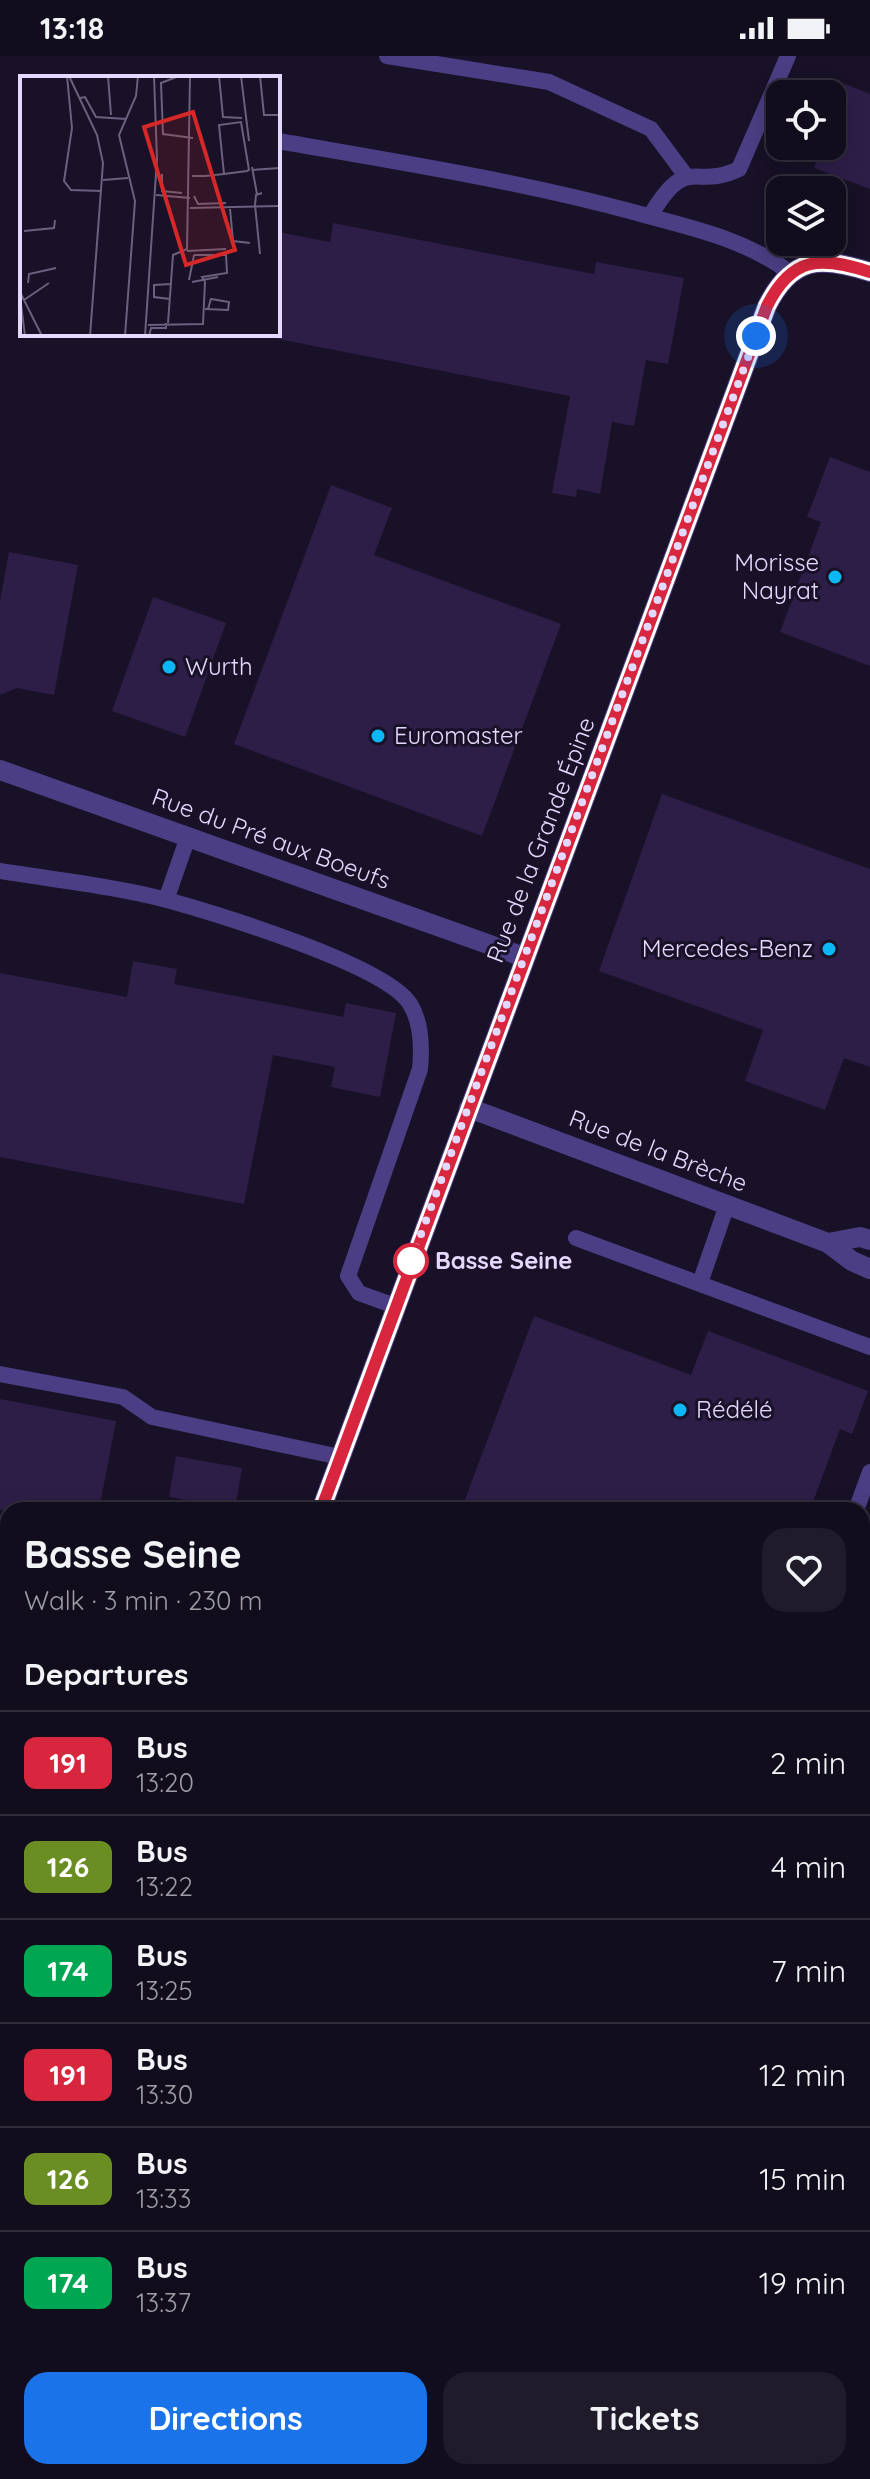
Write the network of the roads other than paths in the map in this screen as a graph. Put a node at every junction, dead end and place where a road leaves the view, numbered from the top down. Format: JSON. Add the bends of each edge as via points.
{"nodes":[{"id":1,"x":387,"y":56,"type":"edge"},
{"id":2,"x":788,"y":56,"type":"edge"},
{"id":3,"x":280,"y":141,"type":"edge"},
{"id":4,"x":686,"y":176,"type":"junction"},
{"id":5,"x":650,"y":216,"type":"junction"},
{"id":6,"x":789,"y":272,"type":"junction"},
{"id":7,"x":870,"y":272,"type":"edge"},
{"id":8,"x":0,"y":770,"type":"edge"},
{"id":9,"x":188,"y":837,"type":"junction"},
{"id":10,"x":0,"y":871,"type":"edge"},
{"id":11,"x":166,"y":900,"type":"junction"},
{"id":12,"x":524,"y":957,"type":"junction"},
{"id":13,"x":469,"y":1108,"type":"junction"},
{"id":14,"x":727,"y":1205,"type":"junction"},
{"id":15,"x":576,"y":1238,"type":"dead end"},
{"id":16,"x":870,"y":1240,"type":"edge"},
{"id":17,"x":828,"y":1243,"type":"junction"},
{"id":18,"x":870,"y":1269,"type":"edge"},
{"id":19,"x":700,"y":1283,"type":"junction"},
{"id":20,"x":395,"y":1306,"type":"junction"},
{"id":21,"x":870,"y":1347,"type":"edge"},
{"id":22,"x":0,"y":1374,"type":"edge"},
{"id":23,"x":340,"y":1457,"type":"junction"},
{"id":24,"x":870,"y":1472,"type":"edge"},
{"id":25,"x":324,"y":1502,"type":"edge"},
{"id":26,"x":859,"y":1502,"type":"edge"}],
"edges":[{"from":1,"to":4,"type":"lane","via":[[549,82],[651,129]]},
{"from":2,"to":4,"type":"lane","via":[[739,169]]},
{"from":3,"to":5,"type":"lane","via":[[549,189]]},
{"from":4,"to":5,"type":"lane","via":[[668,189]]},
{"from":5,"to":6,"type":"lane","via":[[739,243]]},
{"from":6,"to":7,"type":"street","via":[[821,262]]},
{"from":6,"to":12,"type":"street","name":"Rue de la Grande Épine","via":[[767,306]]},
{"from":8,"to":9,"type":"street","name":"Rue du Pré aux Boeufs"},
{"from":9,"to":11,"type":"lane"},
{"from":9,"to":12,"type":"street","name":"Rue du Pré aux Boeufs"},
{"from":10,"to":11,"type":"lane"},
{"from":11,"to":20,"type":"lane","via":[[353,963],[395,987],[410,1004],[422,1048],[420,1069],[348,1276],[359,1293]]},
{"from":12,"to":13,"type":"street","name":"Rue de la Grande Épine"},
{"from":13,"to":14,"type":"street","name":"Rue de la Brèche"},
{"from":13,"to":20,"type":"street","name":"Rue de la Grande Épine"},
{"from":14,"to":17,"type":"street","name":"Rue de la Brèche"},
{"from":14,"to":19,"type":"lane"},
{"from":15,"to":19,"type":"lane"},
{"from":16,"to":17,"type":"street","name":"Rue de la Brèche"},
{"from":17,"to":18,"type":"street","name":"Rue de la Brèche"},
{"from":19,"to":21,"type":"lane"},
{"from":20,"to":23,"type":"street","name":"Rue de la Grande Épine"},
{"from":22,"to":23,"type":"lane","via":[[123,1397],[152,1417]]},
{"from":23,"to":25,"type":"street","name":"Rue de la Grande Épine"},
{"from":24,"to":26,"type":"lane"}]}
